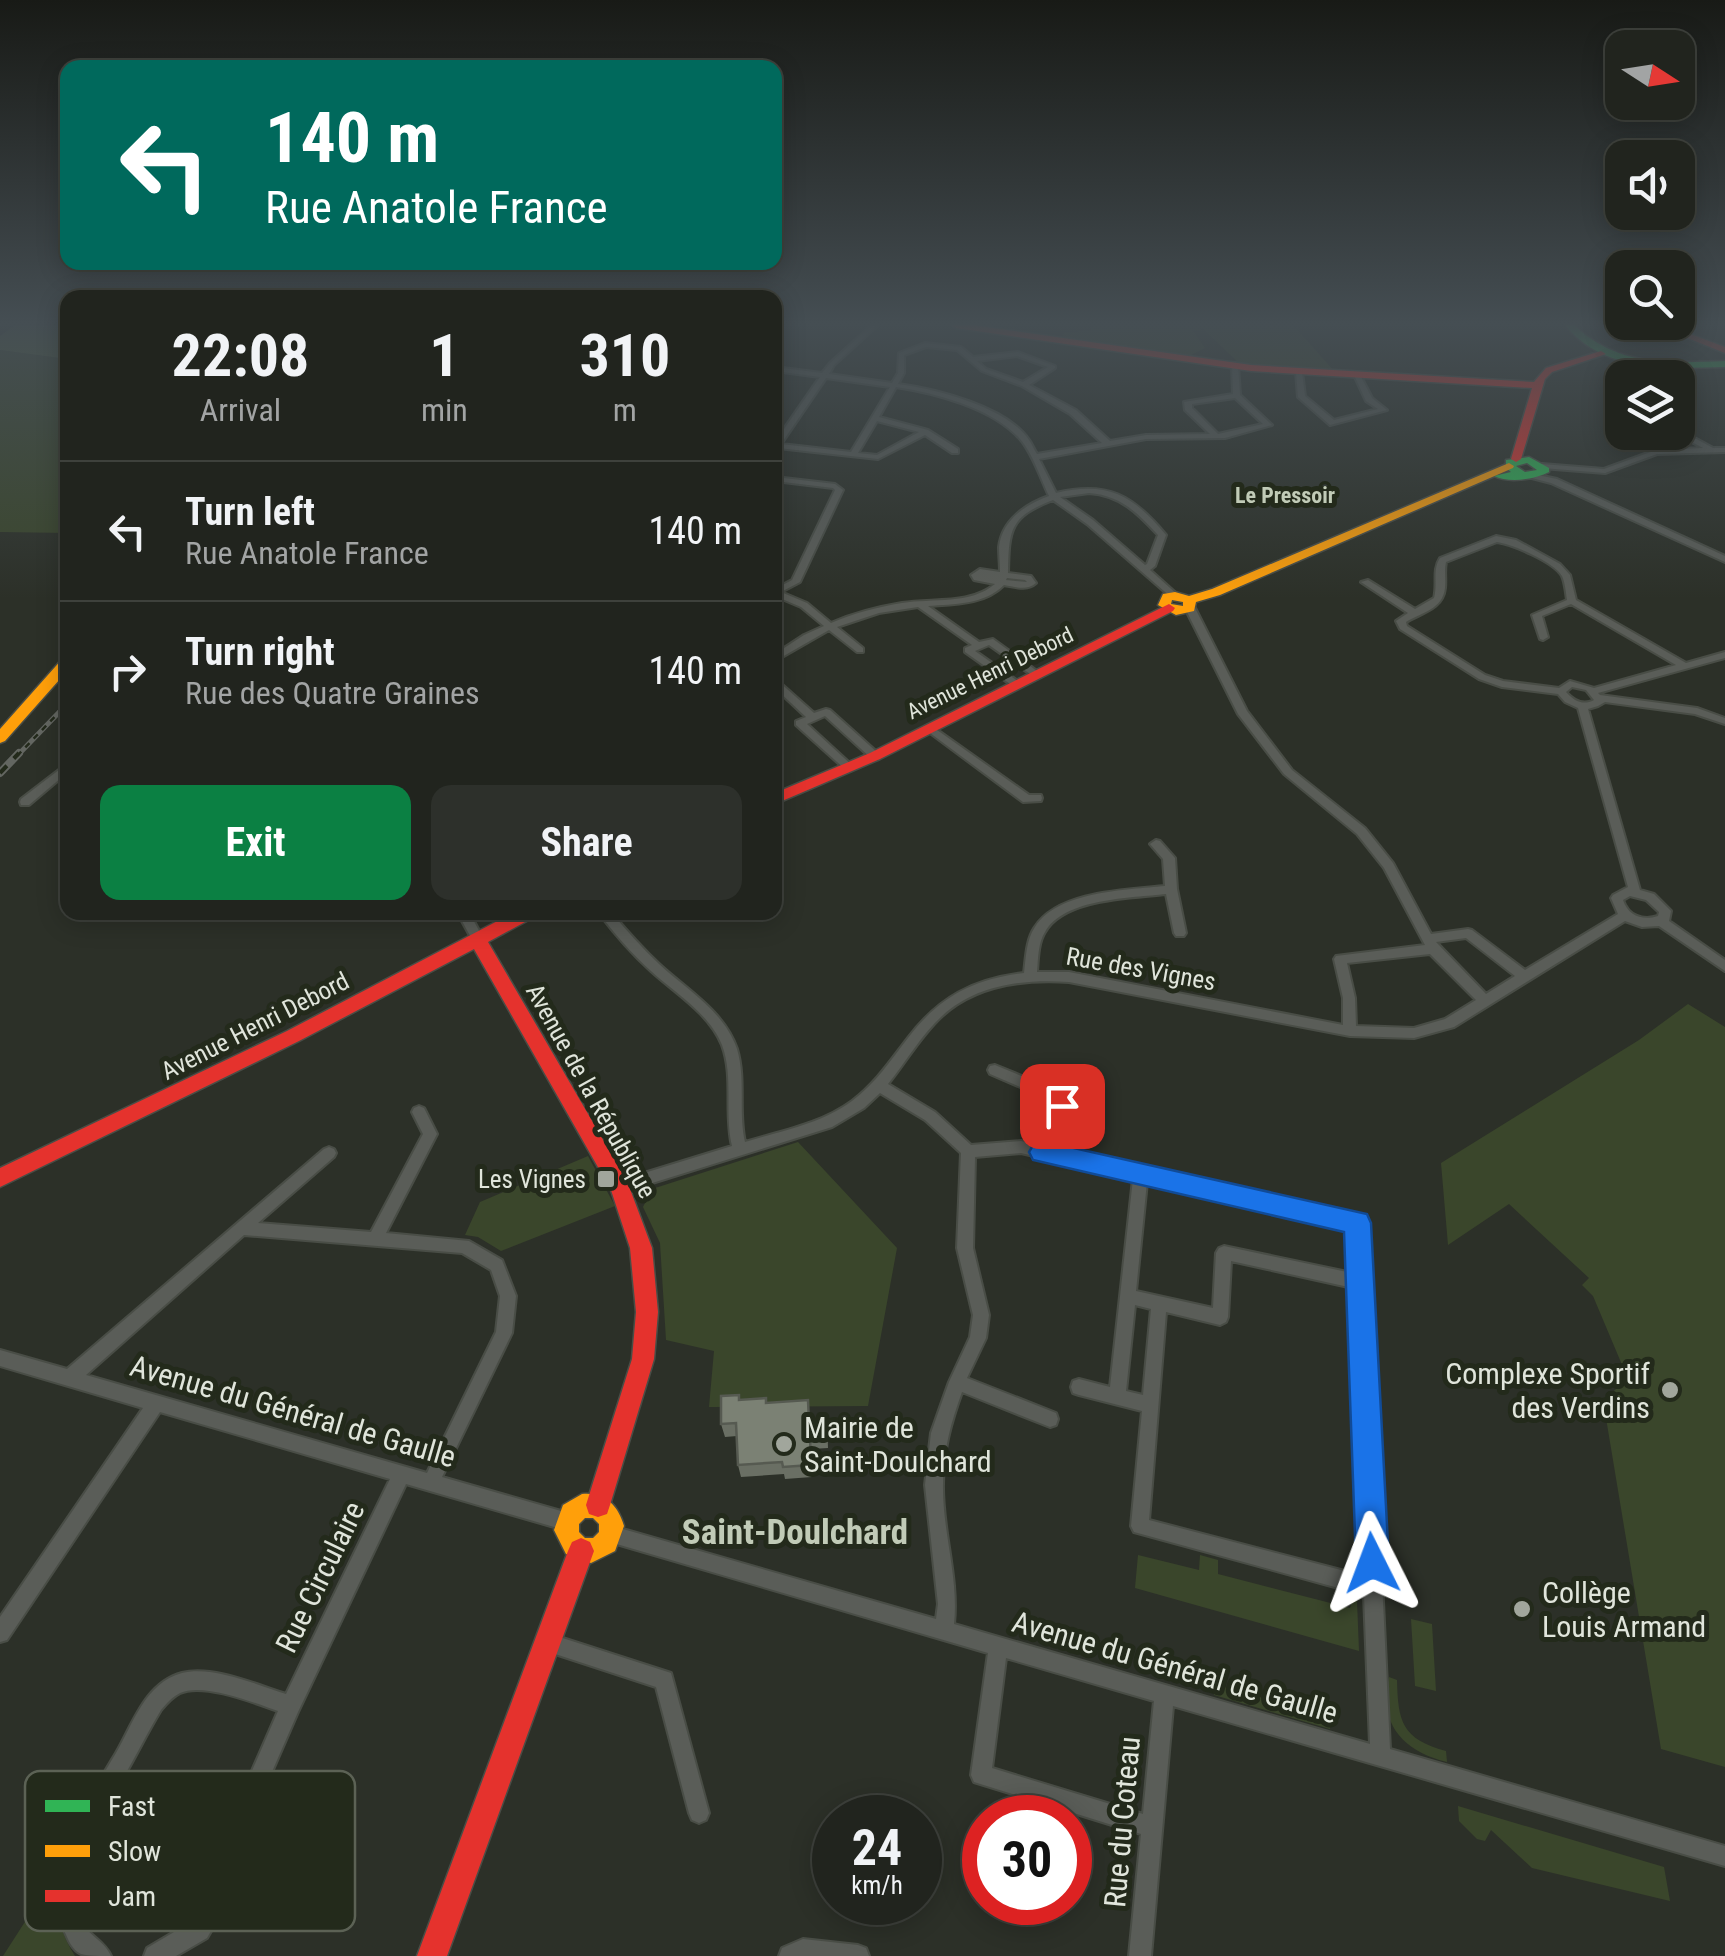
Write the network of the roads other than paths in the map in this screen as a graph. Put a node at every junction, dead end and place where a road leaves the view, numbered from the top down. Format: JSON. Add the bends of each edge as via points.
{"nodes":[{"id":1,"x":797,"y":416,"type":"edge"},
{"id":2,"x":997,"y":416,"type":"edge"},
{"id":3,"x":1078,"y":416,"type":"edge"},
{"id":4,"x":1197,"y":416,"type":"edge"},
{"id":5,"x":1259,"y":416,"type":"edge"},
{"id":6,"x":1326,"y":416,"type":"edge"},
{"id":7,"x":1357,"y":416,"type":"edge"},
{"id":8,"x":1534,"y":416,"type":"edge"},
{"id":9,"x":874,"y":418,"type":"joint"},
{"id":10,"x":925,"y":432,"type":"junction"},
{"id":11,"x":1217,"y":436,"type":"junction"},
{"id":12,"x":782,"y":438,"type":"edge"},
{"id":13,"x":1695,"y":440,"type":"edge"},
{"id":14,"x":1107,"y":443,"type":"junction"},
{"id":15,"x":782,"y":448,"type":"edge"},
{"id":16,"x":1712,"y":450,"type":"junction"},
{"id":17,"x":1725,"y":450,"type":"edge"},
{"id":18,"x":956,"y":451,"type":"dead end"},
{"id":19,"x":852,"y":454,"type":"junction"},
{"id":20,"x":1036,"y":457,"type":"junction"},
{"id":21,"x":1725,"y":458,"type":"edge"},
{"id":22,"x":1529,"y":467,"type":"junction"},
{"id":23,"x":782,"y":480,"type":"edge"},
{"id":24,"x":1054,"y":497,"type":"junction"},
{"id":25,"x":1725,"y":559,"type":"edge"},
{"id":26,"x":1144,"y":570,"type":"junction"},
{"id":27,"x":796,"y":582,"type":"junction"},
{"id":28,"x":1365,"y":582,"type":"dead end"},
{"id":29,"x":782,"y":589,"type":"edge"},
{"id":30,"x":782,"y":596,"type":"edge"},
{"id":31,"x":1572,"y":601,"type":"junction"},
{"id":32,"x":1181,"y":603,"type":"junction"},
{"id":33,"x":804,"y":604,"type":"junction"},
{"id":34,"x":919,"y":604,"type":"junction"},
{"id":35,"x":1415,"y":613,"type":"junction"},
{"id":36,"x":831,"y":626,"type":"junction"},
{"id":37,"x":1543,"y":637,"type":"dead end"},
{"id":38,"x":979,"y":646,"type":"junction"},
{"id":39,"x":860,"y":650,"type":"dead end"},
{"id":40,"x":782,"y":654,"type":"edge"},
{"id":41,"x":1725,"y":655,"type":"edge"},
{"id":42,"x":1684,"y":666,"type":"junction"},
{"id":43,"x":60,"y":670,"type":"edge"},
{"id":44,"x":1036,"y":674,"type":"junction"},
{"id":45,"x":1016,"y":684,"type":"junction"},
{"id":46,"x":782,"y":689,"type":"edge"},
{"id":47,"x":1561,"y":692,"type":"junction"},
{"id":48,"x":1597,"y":694,"type":"junction"},
{"id":49,"x":1582,"y":706,"type":"junction"},
{"id":50,"x":813,"y":718,"type":"junction"},
{"id":51,"x":1725,"y":721,"type":"edge"},
{"id":52,"x":930,"y":728,"type":"junction"},
{"id":53,"x":0,"y":738,"type":"edge"},
{"id":54,"x":875,"y":756,"type":"junction"},
{"id":55,"x":850,"y":768,"type":"junction"},
{"id":56,"x":60,"y":773,"type":"edge"},
{"id":57,"x":782,"y":796,"type":"edge"},
{"id":58,"x":1037,"y":798,"type":"dead end"},
{"id":59,"x":25,"y":802,"type":"dead end"},
{"id":60,"x":1156,"y":844,"type":"dead end"},
{"id":61,"x":1171,"y":889,"type":"junction"},
{"id":62,"x":1635,"y":892,"type":"junction"},
{"id":63,"x":1626,"y":916,"type":"junction"},
{"id":64,"x":467,"y":920,"type":"edge"},
{"id":65,"x":515,"y":920,"type":"edge"},
{"id":66,"x":611,"y":920,"type":"edge"},
{"id":67,"x":1660,"y":922,"type":"junction"},
{"id":68,"x":1180,"y":933,"type":"dead end"},
{"id":69,"x":478,"y":940,"type":"junction"},
{"id":70,"x":1430,"y":944,"type":"junction"},
{"id":71,"x":1725,"y":966,"type":"edge"},
{"id":72,"x":1030,"y":976,"type":"junction"},
{"id":73,"x":1526,"y":977,"type":"junction"},
{"id":74,"x":1486,"y":1002,"type":"junction"},
{"id":75,"x":1350,"y":1031,"type":"junction"},
{"id":76,"x":995,"y":1070,"type":"dead end"},
{"id":77,"x":881,"y":1087,"type":"junction"},
{"id":78,"x":419,"y":1112,"type":"dead end"},
{"id":79,"x":740,"y":1150,"type":"junction"},
{"id":80,"x":968,"y":1151,"type":"junction"},
{"id":81,"x":1042,"y":1152,"type":"junction"},
{"id":82,"x":329,"y":1153,"type":"dead end"},
{"id":83,"x":1141,"y":1175,"type":"junction"},
{"id":84,"x":0,"y":1178,"type":"edge"},
{"id":85,"x":620,"y":1187,"type":"junction"},
{"id":86,"x":241,"y":1228,"type":"junction"},
{"id":87,"x":376,"y":1238,"type":"junction"},
{"id":88,"x":1360,"y":1282,"type":"junction"},
{"id":89,"x":1128,"y":1296,"type":"junction"},
{"id":90,"x":1159,"y":1304,"type":"junction"},
{"id":91,"x":0,"y":1358,"type":"edge"},
{"id":92,"x":71,"y":1378,"type":"junction"},
{"id":93,"x":957,"y":1382,"type":"junction"},
{"id":94,"x":1080,"y":1387,"type":"dead end"},
{"id":95,"x":1118,"y":1397,"type":"junction"},
{"id":96,"x":157,"y":1402,"type":"junction"},
{"id":97,"x":1150,"y":1405,"type":"junction"},
{"id":98,"x":1050,"y":1419,"type":"dead end"},
{"id":99,"x":402,"y":1474,"type":"junction"},
{"id":100,"x":431,"y":1482,"type":"junction"},
{"id":101,"x":598,"y":1505,"type":"junction"},
{"id":102,"x":568,"y":1522,"type":"junction"},
{"id":103,"x":609,"y":1534,"type":"junction"},
{"id":104,"x":580,"y":1551,"type":"junction"},
{"id":105,"x":1373,"y":1588,"type":"junction"},
{"id":106,"x":944,"y":1630,"type":"junction"},
{"id":107,"x":0,"y":1632,"type":"edge"},
{"id":108,"x":547,"y":1642,"type":"junction"},
{"id":109,"x":998,"y":1646,"type":"junction"},
{"id":110,"x":1164,"y":1694,"type":"junction"},
{"id":111,"x":291,"y":1705,"type":"junction"},
{"id":112,"x":1380,"y":1757,"type":"junction"},
{"id":113,"x":116,"y":1771,"type":"edge"},
{"id":114,"x":262,"y":1771,"type":"edge"},
{"id":115,"x":699,"y":1813,"type":"dead end"},
{"id":116,"x":1152,"y":1827,"type":"junction"},
{"id":117,"x":1725,"y":1856,"type":"edge"},
{"id":118,"x":74,"y":1931,"type":"edge"},
{"id":119,"x":197,"y":1931,"type":"edge"},
{"id":120,"x":100,"y":1956,"type":"edge"},
{"id":121,"x":155,"y":1956,"type":"edge"},
{"id":122,"x":432,"y":1956,"type":"edge"},
{"id":123,"x":790,"y":1956,"type":"edge"},
{"id":124,"x":858,"y":1956,"type":"edge"},
{"id":125,"x":1140,"y":1956,"type":"edge"}],
"edges":[{"from":1,"to":12,"type":"street"},
{"from":2,"to":20,"type":"street"},
{"from":3,"to":14,"type":"street"},
{"from":4,"to":11,"type":"street"},
{"from":5,"to":11,"type":"street","via":[[1268,425]]},
{"from":6,"to":7,"type":"street","via":[[1333,422]]},
{"from":8,"to":22,"type":"street"},
{"from":9,"to":10,"type":"street"},
{"from":9,"to":19,"type":"street"},
{"from":10,"to":18,"type":"street"},
{"from":10,"to":19,"type":"street","via":[[878,457]]},
{"from":11,"to":14,"type":"street"},
{"from":13,"to":16,"type":"street"},
{"from":14,"to":20,"type":"street"},
{"from":15,"to":19,"type":"street"},
{"from":16,"to":17,"type":"street"},
{"from":16,"to":21,"type":"street"},
{"from":16,"to":22,"type":"street","via":[[1656,452],[1610,471]]},
{"from":20,"to":24,"type":"street"},
{"from":22,"to":25,"type":"street"},
{"from":22,"to":32,"type":"street","name":"Avenue Henri Debord"},
{"from":23,"to":27,"type":"street","via":[[838,490]]},
{"from":24,"to":26,"type":"street"},
{"from":24,"to":26,"type":"street","via":[[1110,493],[1136,509],[1162,535]]},
{"from":24,"to":34,"type":"street","via":[[1027,509],[1009,528],[1001,550],[1005,579],[973,599]]},
{"from":26,"to":32,"type":"street"},
{"from":27,"to":29,"type":"street"},
{"from":27,"to":33,"type":"street"},
{"from":28,"to":35,"type":"street"},
{"from":30,"to":33,"type":"street"},
{"from":31,"to":35,"type":"street","via":[[1558,566],[1496,540],[1444,560],[1438,604]]},
{"from":31,"to":37,"type":"street","via":[[1537,615]]},
{"from":31,"to":42,"type":"street"},
{"from":32,"to":44,"type":"street","name":"Avenue Henri Debord"},
{"from":32,"to":70,"type":"street","via":[[1242,712],[1288,772],[1379,852]]},
{"from":33,"to":36,"type":"street"},
{"from":34,"to":36,"type":"street"},
{"from":34,"to":38,"type":"street"},
{"from":35,"to":47,"type":"street","via":[[1401,621],[1403,628],[1482,677]]},
{"from":36,"to":39,"type":"street"},
{"from":36,"to":40,"type":"street"},
{"from":38,"to":44,"type":"street","via":[[990,641]]},
{"from":38,"to":45,"type":"street","via":[[968,650]]},
{"from":41,"to":42,"type":"street"},
{"from":42,"to":48,"type":"street"},
{"from":43,"to":53,"type":"street"},
{"from":44,"to":45,"type":"street","name":"Avenue Henri Debord"},
{"from":45,"to":52,"type":"street","name":"Avenue Henri Debord"},
{"from":46,"to":50,"type":"street"},
{"from":47,"to":48,"type":"street","via":[[1570,684]]},
{"from":47,"to":49,"type":"street"},
{"from":48,"to":49,"type":"street","via":[[1594,706]]},
{"from":48,"to":51,"type":"street"},
{"from":49,"to":62,"type":"street"},
{"from":50,"to":54,"type":"street","via":[[826,712]]},
{"from":50,"to":55,"type":"street","via":[[800,724]]},
{"from":52,"to":54,"type":"street","name":"Avenue Henri Debord"},
{"from":52,"to":58,"type":"street","via":[[1026,799]]},
{"from":54,"to":55,"type":"street","name":"Avenue Henri Debord"},
{"from":55,"to":57,"type":"street","name":"Avenue Henri Debord"},
{"from":56,"to":59,"type":"street"},
{"from":60,"to":61,"type":"street","via":[[1169,858]]},
{"from":61,"to":68,"type":"street"},
{"from":61,"to":72,"type":"street","via":[[1059,911],[1037,933]]},
{"from":62,"to":63,"type":"street","via":[[1617,898]]},
{"from":62,"to":67,"type":"street","via":[[1662,906]]},
{"from":63,"to":67,"type":"street"},
{"from":63,"to":73,"type":"street","name":"Rue des Vignes"},
{"from":64,"to":69,"type":"street"},
{"from":65,"to":69,"type":"street","name":"Avenue Henri Debord"},
{"from":66,"to":79,"type":"street","via":[[725,1038]]},
{"from":67,"to":71,"type":"street"},
{"from":69,"to":84,"type":"street","name":"Avenue Henri Debord"},
{"from":69,"to":85,"type":"street","name":"Avenue de la République"},
{"from":70,"to":73,"type":"street","via":[[1468,933]]},
{"from":70,"to":74,"type":"street"},
{"from":70,"to":75,"type":"street","via":[[1340,959]]},
{"from":72,"to":75,"type":"street","name":"Rue des Vignes","via":[[1082,979]]},
{"from":72,"to":77,"type":"street","name":"Rue des Vignes","via":[[988,984],[952,1002],[928,1022]]},
{"from":73,"to":74,"type":"street","name":"Rue des Vignes"},
{"from":74,"to":75,"type":"street","name":"Rue des Vignes","via":[[1449,1024],[1414,1033]]},
{"from":76,"to":81,"type":"street","via":[[1060,1098],[1059,1124]]},
{"from":77,"to":79,"type":"street","name":"Rue des Vignes","via":[[853,1110]]},
{"from":77,"to":80,"type":"street","via":[[930,1116]]},
{"from":78,"to":87,"type":"street","via":[[430,1134]]},
{"from":79,"to":85,"type":"street","name":"Rue des Vignes"},
{"from":80,"to":81,"type":"street"},
{"from":80,"to":93,"type":"street","via":[[965,1248],[980,1316],[978,1338]]},
{"from":81,"to":83,"type":"street"},
{"from":82,"to":86,"type":"street"},
{"from":83,"to":88,"type":"street","via":[[1358,1223]]},
{"from":83,"to":89,"type":"street"},
{"from":85,"to":101,"type":"street","name":"Avenue de la République","via":[[641,1248],[648,1312],[643,1359]]},
{"from":86,"to":87,"type":"street"},
{"from":86,"to":92,"type":"street"},
{"from":87,"to":100,"type":"street","via":[[464,1246],[498,1265],[508,1296],[504,1334]]},
{"from":88,"to":90,"type":"street","via":[[1224,1253],[1220,1317]]},
{"from":88,"to":105,"type":"street"},
{"from":89,"to":90,"type":"street"},
{"from":89,"to":95,"type":"street"},
{"from":90,"to":97,"type":"street"},
{"from":91,"to":92,"type":"street","name":"Avenue du Général de Gaulle"},
{"from":92,"to":96,"type":"street","name":"Avenue du Général de Gaulle"},
{"from":93,"to":98,"type":"street"},
{"from":93,"to":106,"type":"street","via":[[939,1433],[934,1484]]},
{"from":94,"to":95,"type":"street"},
{"from":95,"to":97,"type":"street"},
{"from":96,"to":99,"type":"street","name":"Avenue du Général de Gaulle"},
{"from":96,"to":107,"type":"street"},
{"from":97,"to":105,"type":"street","via":[[1140,1526]]},
{"from":99,"to":100,"type":"street","name":"Avenue du Général de Gaulle"},
{"from":99,"to":111,"type":"street","name":"Rue Circulaire"},
{"from":100,"to":102,"type":"street","name":"Avenue du Général de Gaulle"},
{"from":101,"to":102,"type":"street","via":[[581,1507]]},
{"from":101,"to":103,"type":"street","via":[[610,1520]]},
{"from":102,"to":104,"type":"street","via":[[571,1545]]},
{"from":103,"to":104,"type":"street","via":[[597,1548]]},
{"from":103,"to":106,"type":"street","name":"Avenue du Général de Gaulle"},
{"from":104,"to":108,"type":"street"},
{"from":105,"to":112,"type":"street"},
{"from":106,"to":109,"type":"street","name":"Avenue du Général de Gaulle"},
{"from":108,"to":115,"type":"street","via":[[664,1680]]},
{"from":108,"to":122,"type":"street"},
{"from":109,"to":110,"type":"street","name":"Avenue du Général de Gaulle"},
{"from":109,"to":116,"type":"street","via":[[981,1774]]},
{"from":110,"to":112,"type":"street","name":"Avenue du Général de Gaulle"},
{"from":110,"to":116,"type":"street","name":"Rue du Coteau"},
{"from":111,"to":113,"type":"street","via":[[197,1679],[177,1684],[157,1701]]},
{"from":111,"to":114,"type":"street","name":"Rue Circulaire"},
{"from":112,"to":117,"type":"street","name":"Avenue du Général de Gaulle"},
{"from":116,"to":125,"type":"street","name":"Rue du Coteau"},
{"from":118,"to":120,"type":"street"},
{"from":119,"to":121,"type":"street","name":"Rue Circulaire"},
{"from":123,"to":124,"type":"street","via":[[802,1950]]}]}
